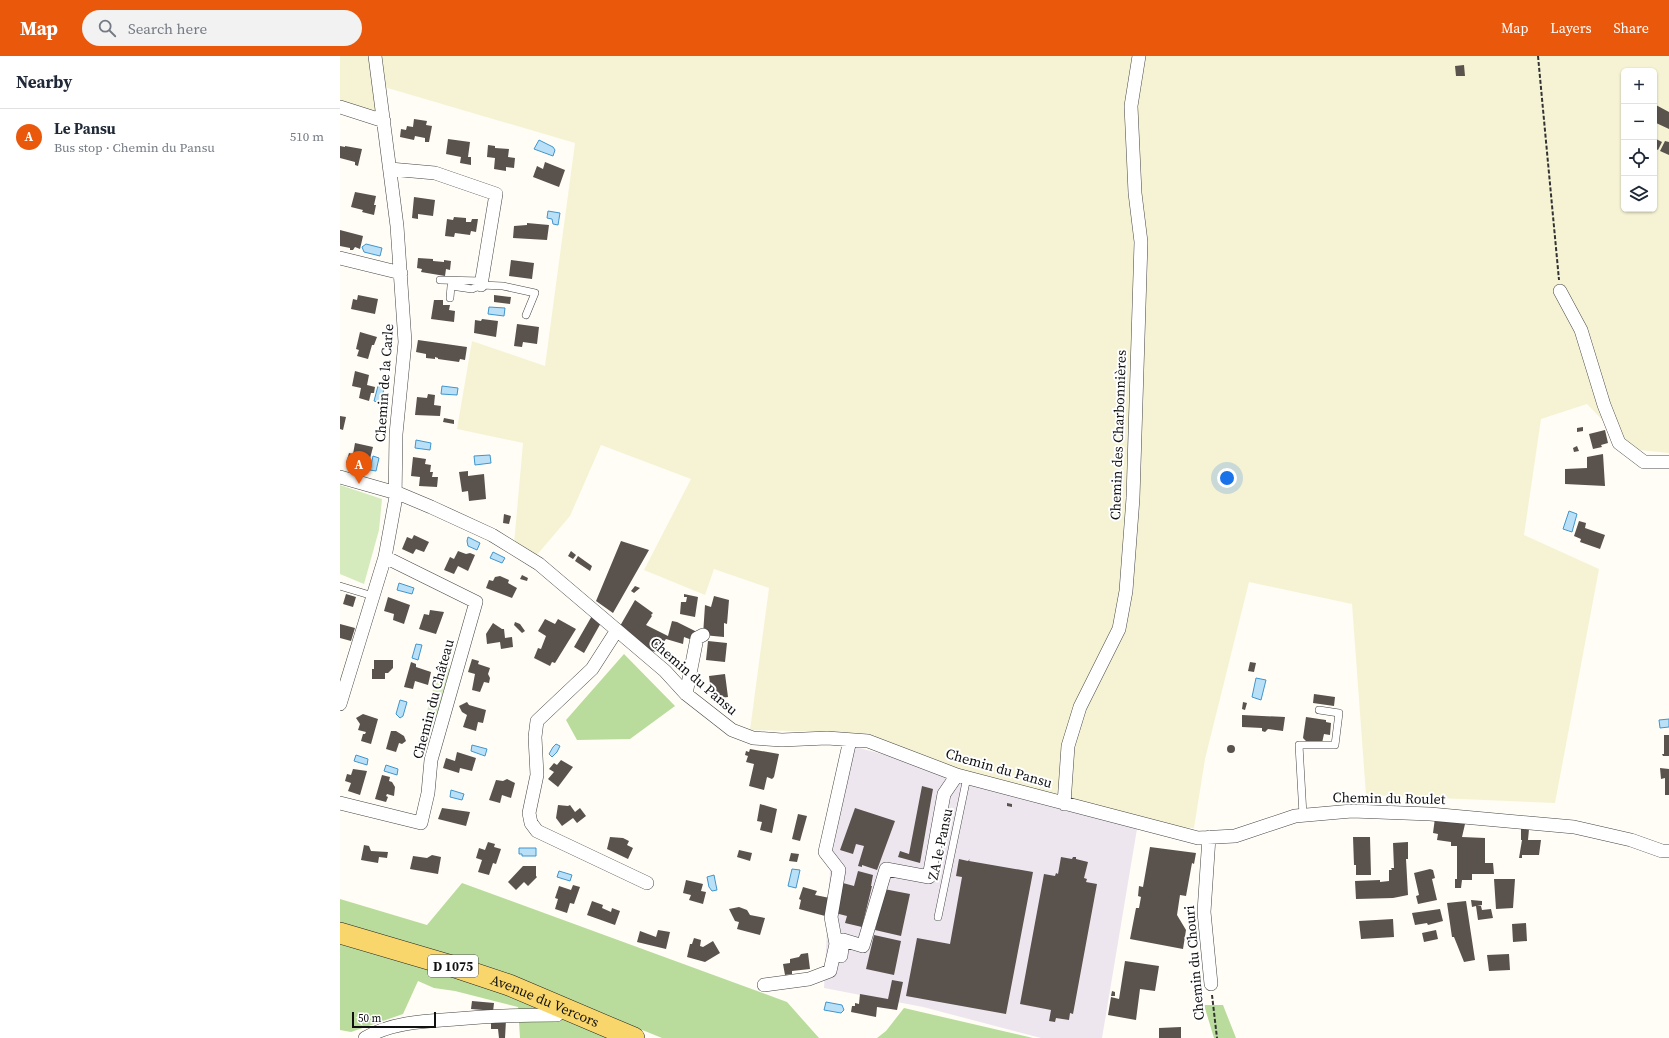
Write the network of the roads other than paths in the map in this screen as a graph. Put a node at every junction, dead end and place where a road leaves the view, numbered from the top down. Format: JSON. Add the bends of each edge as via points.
{"nodes":[{"id":1,"x":375,"y":56,"type":"edge"},
{"id":2,"x":1139,"y":56,"type":"edge"},
{"id":3,"x":340,"y":107,"type":"edge"},
{"id":4,"x":384,"y":121,"type":"junction"},
{"id":5,"x":390,"y":169,"type":"junction"},
{"id":6,"x":340,"y":258,"type":"edge"},
{"id":7,"x":401,"y":273,"type":"junction"},
{"id":8,"x":440,"y":280,"type":"dead end"},
{"id":9,"x":481,"y":283,"type":"junction"},
{"id":10,"x":1560,"y":291,"type":"road end"},
{"id":11,"x":450,"y":298,"type":"dead end"},
{"id":12,"x":526,"y":315,"type":"dead end"},
{"id":13,"x":1669,"y":462,"type":"edge"},
{"id":14,"x":340,"y":477,"type":"edge"},
{"id":15,"x":395,"y":493,"type":"junction"},
{"id":16,"x":385,"y":557,"type":"junction"},
{"id":17,"x":340,"y":586,"type":"edge"},
{"id":18,"x":373,"y":596,"type":"junction"},
{"id":19,"x":617,"y":630,"type":"junction"},
{"id":20,"x":702,"y":635,"type":"dead end"},
{"id":21,"x":686,"y":694,"type":"junction"},
{"id":22,"x":340,"y":704,"type":"edge"},
{"id":23,"x":1319,"y":710,"type":"dead end"},
{"id":24,"x":850,"y":740,"type":"junction"},
{"id":25,"x":962,"y":776,"type":"junction"},
{"id":26,"x":340,"y":803,"type":"edge"},
{"id":27,"x":1064,"y":804,"type":"junction"},
{"id":28,"x":1303,"y":815,"type":"junction"},
{"id":29,"x":1209,"y":837,"type":"junction"},
{"id":30,"x":1669,"y":850,"type":"edge"},
{"id":31,"x":647,"y":883,"type":"dead end"},
{"id":32,"x":938,"y":916,"type":"dead end"},
{"id":33,"x":340,"y":933,"type":"edge"},
{"id":34,"x":839,"y":968,"type":"dead end"},
{"id":35,"x":1211,"y":984,"type":"road end"},
{"id":36,"x":764,"y":985,"type":"dead end"},
{"id":37,"x":563,"y":1007,"type":"junction"},
{"id":38,"x":365,"y":1038,"type":"edge"},
{"id":39,"x":634,"y":1038,"type":"edge"}],
"edges":[{"from":1,"to":4,"type":"street","name":"Chemin de la Carle"},
{"from":2,"to":27,"type":"street","name":"Chemin des Charbonnières","via":[[1131,106],[1135,193],[1141,242],[1133,498],[1126,591],[1119,629],[1080,707],[1068,746]]},
{"from":3,"to":4,"type":"street"},
{"from":4,"to":5,"type":"street","name":"Chemin de la Carle"},
{"from":5,"to":7,"type":"street","name":"Chemin de la Carle"},
{"from":5,"to":9,"type":"street","via":[[435,173],[496,194]]},
{"from":6,"to":7,"type":"street"},
{"from":7,"to":15,"type":"street","name":"Chemin de la Carle","via":[[405,342],[396,434]]},
{"from":8,"to":9,"type":"lane"},
{"from":9,"to":11,"type":"lane","via":[[472,288],[451,286]]},
{"from":9,"to":12,"type":"lane","via":[[536,293]]},
{"from":10,"to":13,"type":"street","via":[[1581,330],[1604,405],[1619,443],[1644,462]]},
{"from":14,"to":15,"type":"street","name":"Chemin du Pansu"},
{"from":15,"to":16,"type":"street","name":"Chemin de la Carle"},
{"from":15,"to":19,"type":"street","name":"Chemin du Pansu","via":[[492,535],[532,560]]},
{"from":16,"to":18,"type":"street","name":"Chemin de la Carle"},
{"from":16,"to":26,"type":"street","name":"Chemin du Château","via":[[476,602],[431,760],[428,793],[421,823]]},
{"from":17,"to":18,"type":"lane"},
{"from":18,"to":22,"type":"street","name":"Chemin de la Carle"},
{"from":19,"to":21,"type":"street","name":"Chemin du Pansu","via":[[665,671]]},
{"from":19,"to":31,"type":"street","via":[[592,669],[537,722],[537,775],[528,813],[537,831]]},
{"from":20,"to":21,"type":"street","via":[[697,638]]},
{"from":21,"to":24,"type":"street","name":"Chemin du Pansu","via":[[732,730],[753,738]]},
{"from":23,"to":28,"type":"lane","via":[[1339,713],[1335,745],[1299,746]]},
{"from":24,"to":25,"type":"street","name":"Chemin du Pansu","via":[[868,741]]},
{"from":24,"to":36,"type":"street","via":[[825,852],[839,870],[831,917],[836,944],[830,971],[809,979]]},
{"from":25,"to":27,"type":"street","name":"Chemin du Pansu"},
{"from":25,"to":32,"type":"lane","name":"ZA le Pansu"},
{"from":25,"to":34,"type":"street","via":[[944,794],[929,877],[886,869],[863,946],[843,940]]},
{"from":27,"to":29,"type":"street","name":"Chemin du Roulet","via":[[1198,838]]},
{"from":28,"to":29,"type":"street","name":"Chemin du Roulet","via":[[1236,836]]},
{"from":28,"to":30,"type":"street","name":"Chemin du Roulet","via":[[1352,811],[1430,814],[1574,827],[1632,840],[1662,851]]},
{"from":29,"to":35,"type":"street","name":"Chemin du Chouri","via":[[1204,912]]},
{"from":33,"to":37,"type":"main road","name":"Avenue du Vercors","number":"D 1075","via":[[452,966]]},
{"from":37,"to":38,"type":"street","via":[[557,1015],[511,1014],[413,1023],[377,1031]]},
{"from":37,"to":39,"type":"main road","name":"Avenue du Vercors","number":"D 1075"}]}
